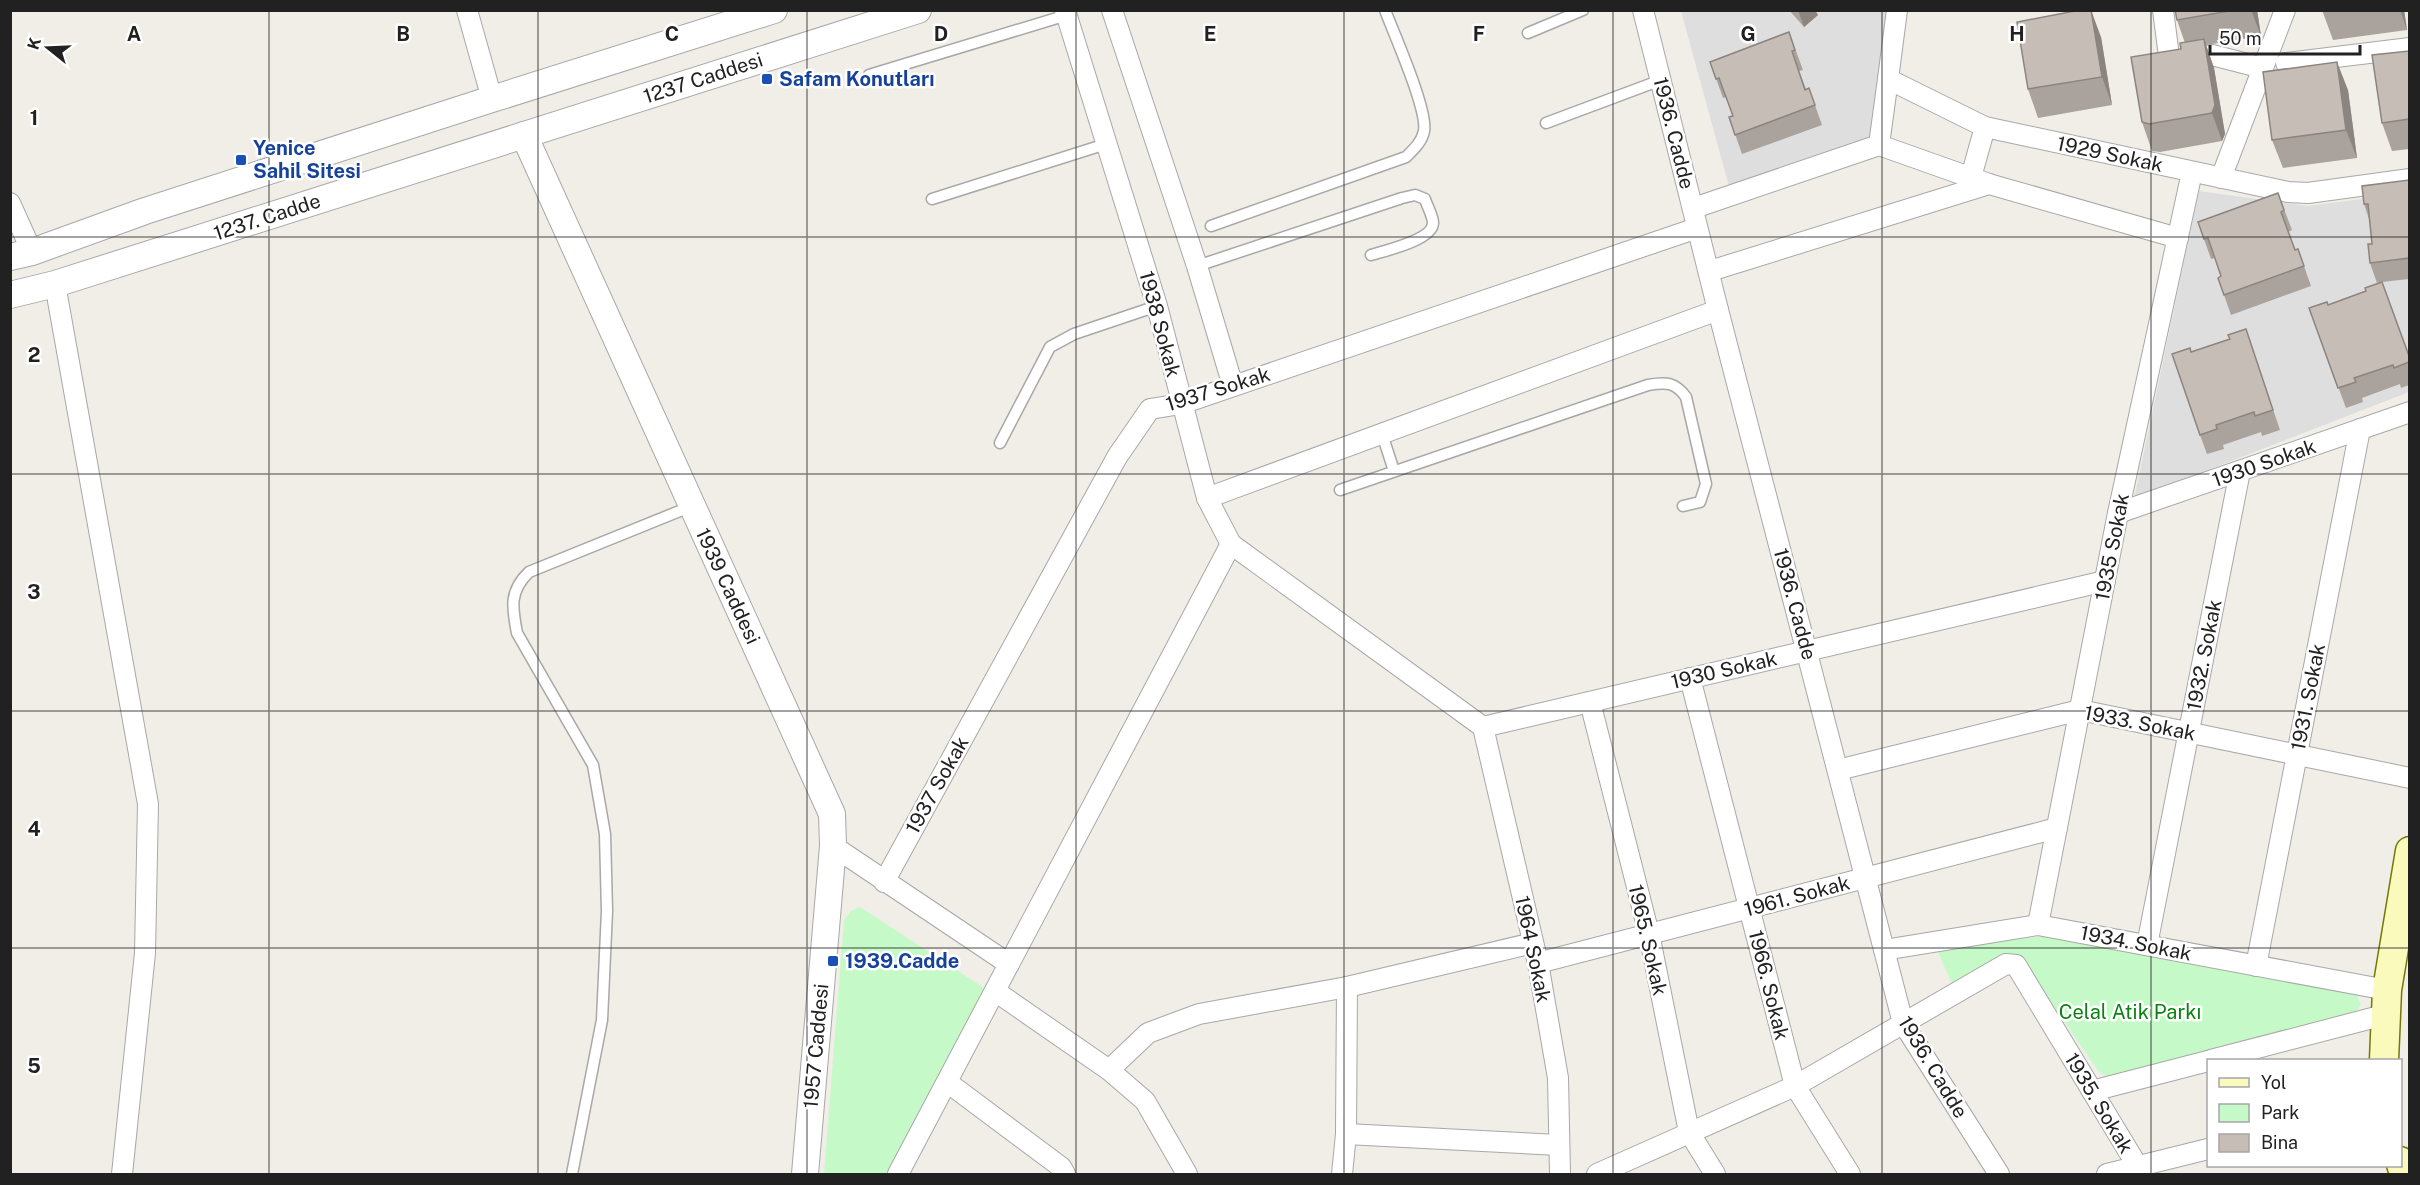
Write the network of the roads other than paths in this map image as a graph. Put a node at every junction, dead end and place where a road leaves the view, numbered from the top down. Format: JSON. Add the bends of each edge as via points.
{"nodes":[{"id":1,"x":467,"y":10,"type":"edge"},
{"id":2,"x":774,"y":10,"type":"edge"},
{"id":3,"x":918,"y":10,"type":"edge"},
{"id":4,"x":1112,"y":10,"type":"edge"},
{"id":5,"x":1385,"y":10,"type":"edge"},
{"id":6,"x":1583,"y":10,"type":"edge"},
{"id":7,"x":1643,"y":10,"type":"edge"},
{"id":8,"x":1897,"y":10,"type":"edge"},
{"id":9,"x":2163,"y":10,"type":"edge"},
{"id":10,"x":2285,"y":10,"type":"edge"},
{"id":11,"x":1066,"y":13,"type":"edge"},
{"id":12,"x":1528,"y":33,"type":"dead end"},
{"id":13,"x":2409,"y":48,"type":"edge"},
{"id":14,"x":2286,"y":63,"type":"dead end"},
{"id":15,"x":2263,"y":68,"type":"junction"},
{"id":16,"x":869,"y":75,"type":"dead end"},
{"id":17,"x":1888,"y":79,"type":"junction"},
{"id":18,"x":1661,"y":81,"type":"junction"},
{"id":19,"x":492,"y":99,"type":"junction"},
{"id":20,"x":1546,"y":123,"type":"dead end"},
{"id":21,"x":1985,"y":127,"type":"junction"},
{"id":22,"x":524,"y":135,"type":"junction"},
{"id":23,"x":1106,"y":144,"type":"junction"},
{"id":24,"x":1879,"y":145,"type":"junction"},
{"id":25,"x":2192,"y":171,"type":"junction"},
{"id":26,"x":2221,"y":178,"type":"junction"},
{"id":27,"x":2409,"y":179,"type":"edge"},
{"id":28,"x":1980,"y":181,"type":"junction"},
{"id":29,"x":932,"y":199,"type":"dead end"},
{"id":30,"x":10,"y":203,"type":"edge"},
{"id":31,"x":1694,"y":208,"type":"junction"},
{"id":32,"x":1211,"y":226,"type":"dead end"},
{"id":33,"x":1697,"y":228,"type":"junction"},
{"id":34,"x":2178,"y":238,"type":"junction"},
{"id":35,"x":21,"y":255,"type":"edge"},
{"id":36,"x":1371,"y":255,"type":"dead end"},
{"id":37,"x":1197,"y":266,"type":"junction"},
{"id":38,"x":1710,"y":271,"type":"junction"},
{"id":39,"x":55,"y":284,"type":"junction"},
{"id":40,"x":10,"y":295,"type":"edge"},
{"id":41,"x":1157,"y":306,"type":"junction"},
{"id":42,"x":1718,"y":310,"type":"junction"},
{"id":43,"x":1233,"y":386,"type":"junction"},
{"id":44,"x":1181,"y":404,"type":"junction"},
{"id":45,"x":2409,"y":412,"type":"edge"},
{"id":46,"x":2360,"y":429,"type":"junction"},
{"id":47,"x":1382,"y":434,"type":"junction"},
{"id":48,"x":1000,"y":443,"type":"dead end"},
{"id":49,"x":1394,"y":471,"type":"junction"},
{"id":50,"x":2240,"y":471,"type":"junction"},
{"id":51,"x":1340,"y":490,"type":"dead end"},
{"id":52,"x":1208,"y":498,"type":"junction"},
{"id":53,"x":692,"y":506,"type":"junction"},
{"id":54,"x":1683,"y":506,"type":"dead end"},
{"id":55,"x":2118,"y":513,"type":"junction"},
{"id":56,"x":1231,"y":544,"type":"junction"},
{"id":57,"x":2105,"y":581,"type":"junction"},
{"id":58,"x":1807,"y":651,"type":"junction"},
{"id":59,"x":1690,"y":678,"type":"junction"},
{"id":60,"x":1590,"y":702,"type":"junction"},
{"id":61,"x":2080,"y":710,"type":"junction"},
{"id":62,"x":1483,"y":727,"type":"junction"},
{"id":63,"x":2189,"y":733,"type":"junction"},
{"id":64,"x":2297,"y":755,"type":"junction"},
{"id":65,"x":1838,"y":770,"type":"junction"},
{"id":66,"x":2409,"y":778,"type":"edge"},
{"id":67,"x":2057,"y":828,"type":"junction"},
{"id":68,"x":833,"y":846,"type":"junction"},
{"id":69,"x":2409,"y":851,"type":"edge"},
{"id":70,"x":1866,"y":878,"type":"junction"},
{"id":71,"x":884,"y":882,"type":"junction"},
{"id":72,"x":1749,"y":908,"type":"junction"},
{"id":73,"x":2038,"y":925,"type":"junction"},
{"id":74,"x":1649,"y":934,"type":"junction"},
{"id":75,"x":1533,"y":943,"type":"junction"},
{"id":76,"x":2147,"y":945,"type":"junction"},
{"id":77,"x":1884,"y":950,"type":"junction"},
{"id":78,"x":1538,"y":963,"type":"junction"},
{"id":79,"x":1009,"y":964,"type":"junction"},
{"id":80,"x":2256,"y":966,"type":"junction"},
{"id":81,"x":1347,"y":987,"type":"junction"},
{"id":82,"x":995,"y":992,"type":"junction"},
{"id":83,"x":2385,"y":1003,"type":"junction"},
{"id":84,"x":1903,"y":1023,"type":"junction"},
{"id":85,"x":2216,"y":1059,"type":"edge"},
{"id":86,"x":2384,"y":1059,"type":"edge"},
{"id":87,"x":2207,"y":1062,"type":"edge"},
{"id":88,"x":1108,"y":1070,"type":"junction"},
{"id":89,"x":947,"y":1082,"type":"junction"},
{"id":90,"x":1795,"y":1086,"type":"junction"},
{"id":91,"x":2092,"y":1091,"type":"junction"},
{"id":92,"x":1689,"y":1132,"type":"junction"},
{"id":93,"x":1346,"y":1134,"type":"junction"},
{"id":94,"x":1559,"y":1145,"type":"junction"},
{"id":95,"x":2207,"y":1149,"type":"edge"},
{"id":96,"x":2138,"y":1167,"type":"junction"},
{"id":97,"x":122,"y":1174,"type":"edge"},
{"id":98,"x":572,"y":1174,"type":"edge"},
{"id":99,"x":805,"y":1174,"type":"edge"},
{"id":100,"x":898,"y":1174,"type":"edge"},
{"id":101,"x":1065,"y":1174,"type":"edge"},
{"id":102,"x":1186,"y":1174,"type":"edge"},
{"id":103,"x":1342,"y":1174,"type":"edge"},
{"id":104,"x":1560,"y":1174,"type":"edge"},
{"id":105,"x":1597,"y":1174,"type":"edge"},
{"id":106,"x":1715,"y":1174,"type":"edge"},
{"id":107,"x":1850,"y":1174,"type":"edge"},
{"id":108,"x":1999,"y":1174,"type":"edge"},
{"id":109,"x":2107,"y":1174,"type":"edge"}],
"edges":[{"from":1,"to":19,"type":"street"},
{"from":2,"to":19,"type":"street"},
{"from":3,"to":22,"type":"street","name":"1237 Caddesi"},
{"from":4,"to":37,"type":"street"},
{"from":5,"to":32,"type":"lane","via":[[1418,100],[1424,130],[1417,146],[1406,157]]},
{"from":6,"to":12,"type":"lane"},
{"from":7,"to":18,"type":"street","name":"1936. Cadde"},
{"from":8,"to":17,"type":"street"},
{"from":9,"to":15,"type":"street","via":[[2170,64],[2212,55]]},
{"from":10,"to":15,"type":"street"},
{"from":11,"to":16,"type":"lane"},
{"from":11,"to":23,"type":"street","name":"1938 Sokak"},
{"from":13,"to":14,"type":"street"},
{"from":15,"to":26,"type":"street"},
{"from":17,"to":21,"type":"street","name":"1929 Sokak"},
{"from":17,"to":24,"type":"street"},
{"from":18,"to":20,"type":"lane"},
{"from":18,"to":31,"type":"street","name":"1936. Cadde"},
{"from":19,"to":35,"type":"street"},
{"from":21,"to":25,"type":"street","name":"1929 Sokak"},
{"from":21,"to":28,"type":"street"},
{"from":22,"to":39,"type":"street","name":"1237. Cadde"},
{"from":22,"to":53,"type":"street","name":"1939 Caddesi"},
{"from":23,"to":29,"type":"lane"},
{"from":23,"to":41,"type":"street","name":"1938 Sokak"},
{"from":24,"to":28,"type":"street"},
{"from":24,"to":31,"type":"street"},
{"from":25,"to":26,"type":"street","name":"1929 Sokak"},
{"from":25,"to":34,"type":"street","name":"1935 Sokak"},
{"from":26,"to":27,"type":"street","name":"1929 Sokak","via":[[2298,194]]},
{"from":28,"to":34,"type":"street"},
{"from":28,"to":38,"type":"street"},
{"from":30,"to":35,"type":"street"},
{"from":31,"to":33,"type":"street","name":"1936. Cadde"},
{"from":33,"to":38,"type":"street","name":"1936. Cadde"},
{"from":33,"to":43,"type":"street","name":"1937 Sokak"},
{"from":34,"to":55,"type":"street","name":"1935 Sokak"},
{"from":36,"to":37,"type":"lane","via":[[1420,239],[1430,231],[1433,223],[1425,199],[1415,195],[1402,198]]},
{"from":37,"to":43,"type":"street"},
{"from":38,"to":42,"type":"street","name":"1936. Cadde"},
{"from":39,"to":40,"type":"street","name":"1237. Cadde"},
{"from":39,"to":97,"type":"street","via":[[148,804],[145,952]]},
{"from":41,"to":44,"type":"street","name":"1938 Sokak"},
{"from":41,"to":48,"type":"lane","via":[[1074,334],[1050,347]]},
{"from":42,"to":47,"type":"street"},
{"from":42,"to":58,"type":"street","name":"1936. Cadde"},
{"from":43,"to":44,"type":"street","name":"1937 Sokak"},
{"from":44,"to":52,"type":"street","name":"1938 Sokak"},
{"from":44,"to":71,"type":"street","name":"1937 Sokak","via":[[1150,409],[1117,457]]},
{"from":45,"to":46,"type":"street","name":"1930 Sokak"},
{"from":46,"to":50,"type":"street","name":"1930 Sokak"},
{"from":46,"to":64,"type":"street","name":"1931. Sokak"},
{"from":47,"to":49,"type":"lane"},
{"from":47,"to":52,"type":"street"},
{"from":49,"to":51,"type":"lane"},
{"from":49,"to":54,"type":"lane","via":[[1666,382],[1677,385],[1686,397],[1706,484],[1700,502]]},
{"from":50,"to":55,"type":"street","name":"1930 Sokak"},
{"from":50,"to":63,"type":"street","name":"1932. Sokak"},
{"from":52,"to":56,"type":"street","name":"1938 Sokak"},
{"from":53,"to":68,"type":"street","name":"1939 Caddesi","via":[[829,805]]},
{"from":53,"to":98,"type":"lane","via":[[529,572],[516,584],[512,610],[518,633],[593,765],[605,834],[607,911],[602,1020]]},
{"from":55,"to":57,"type":"street","name":"1935 Sokak"},
{"from":56,"to":62,"type":"street","name":"1938 Sokak"},
{"from":56,"to":79,"type":"street"},
{"from":57,"to":58,"type":"street","name":"1930 Sokak"},
{"from":57,"to":61,"type":"street","name":"1935 Sokak"},
{"from":58,"to":59,"type":"street","name":"1930 Sokak"},
{"from":58,"to":65,"type":"street","name":"1936. Cadde"},
{"from":59,"to":60,"type":"street","name":"1930 Sokak"},
{"from":59,"to":72,"type":"street","name":"1966. Sokak"},
{"from":60,"to":62,"type":"street","name":"1930 Sokak"},
{"from":60,"to":74,"type":"street","name":"1965. Sokak"},
{"from":61,"to":63,"type":"street","name":"1933. Sokak"},
{"from":61,"to":65,"type":"street","name":"1933. Sokak"},
{"from":61,"to":67,"type":"street","name":"1935 Sokak"},
{"from":62,"to":75,"type":"street","name":"1964 Sokak"},
{"from":63,"to":64,"type":"street","name":"1933. Sokak"},
{"from":63,"to":76,"type":"street","name":"1932. Sokak"},
{"from":64,"to":66,"type":"street","name":"1933. Sokak"},
{"from":64,"to":80,"type":"street","name":"1931. Sokak"},
{"from":65,"to":70,"type":"street","name":"1936. Cadde"},
{"from":67,"to":70,"type":"street","name":"1961. Sokak"},
{"from":67,"to":73,"type":"street","name":"1935 Sokak"},
{"from":68,"to":71,"type":"street"},
{"from":68,"to":99,"type":"street","name":"1957 Caddesi"},
{"from":69,"to":83,"type":"main road"},
{"from":70,"to":72,"type":"street","name":"1961. Sokak"},
{"from":70,"to":77,"type":"street","name":"1936. Cadde"},
{"from":71,"to":79,"type":"street"},
{"from":72,"to":74,"type":"street","name":"1961. Sokak"},
{"from":72,"to":90,"type":"street","name":"1966. Sokak"},
{"from":73,"to":76,"type":"street","name":"1934. Sokak"},
{"from":73,"to":77,"type":"street","name":"1934. Sokak"},
{"from":74,"to":78,"type":"street","name":"1961. Sokak"},
{"from":74,"to":92,"type":"street","name":"1965. Sokak"},
{"from":75,"to":78,"type":"street","name":"1964 Sokak"},
{"from":75,"to":81,"type":"street"},
{"from":76,"to":80,"type":"street","name":"1934. Sokak"},
{"from":77,"to":84,"type":"street","name":"1936. Cadde"},
{"from":78,"to":94,"type":"street","name":"1964 Sokak","via":[[1558,1078]]},
{"from":79,"to":82,"type":"street"},
{"from":80,"to":83,"type":"street","name":"1934. Sokak"},
{"from":81,"to":88,"type":"street","via":[[1199,1014],[1148,1033]]},
{"from":81,"to":93,"type":"street"},
{"from":82,"to":88,"type":"street"},
{"from":82,"to":89,"type":"street"},
{"from":83,"to":85,"type":"street"},
{"from":83,"to":86,"type":"main road"},
{"from":84,"to":90,"type":"street"},
{"from":84,"to":91,"type":"street","name":"1935. Sokak","via":[[2011,963],[2016,965]]},
{"from":84,"to":108,"type":"street","name":"1936. Cadde"},
{"from":87,"to":91,"type":"street"},
{"from":88,"to":102,"type":"street","via":[[1145,1101]]},
{"from":89,"to":100,"type":"street"},
{"from":89,"to":101,"type":"street","via":[[1053,1160]]},
{"from":90,"to":92,"type":"street"},
{"from":90,"to":107,"type":"street","name":"1966. Sokak"},
{"from":91,"to":96,"type":"street","name":"1935. Sokak"},
{"from":92,"to":105,"type":"street"},
{"from":92,"to":106,"type":"street","name":"1965. Sokak"},
{"from":93,"to":94,"type":"street"},
{"from":93,"to":103,"type":"street"},
{"from":94,"to":104,"type":"street","name":"1964 Sokak"},
{"from":95,"to":96,"type":"street"},
{"from":96,"to":109,"type":"street"}]}
